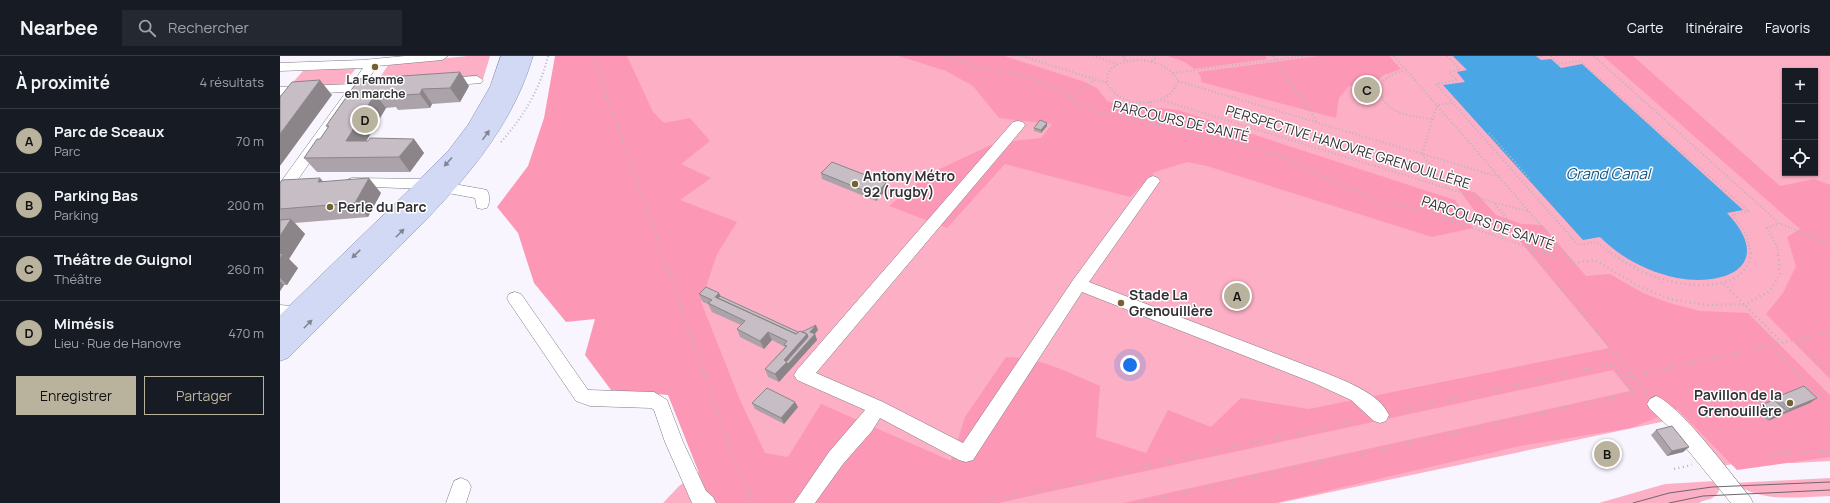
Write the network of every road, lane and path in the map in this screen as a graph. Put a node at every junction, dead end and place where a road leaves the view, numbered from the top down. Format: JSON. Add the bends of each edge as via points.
{"nodes":[{"id":1,"x":442,"y":56,"type":"edge"},
{"id":2,"x":508,"y":56,"type":"edge"},
{"id":3,"x":525,"y":56,"type":"edge"},
{"id":4,"x":593,"y":56,"type":"edge"},
{"id":5,"x":944,"y":56,"type":"edge"},
{"id":6,"x":1022,"y":56,"type":"edge"},
{"id":7,"x":1093,"y":56,"type":"edge"},
{"id":8,"x":1124,"y":56,"type":"edge"},
{"id":9,"x":1157,"y":56,"type":"edge"},
{"id":10,"x":1272,"y":56,"type":"edge"},
{"id":11,"x":1305,"y":56,"type":"edge"},
{"id":12,"x":1394,"y":56,"type":"edge"},
{"id":13,"x":1447,"y":56,"type":"edge"},
{"id":14,"x":1539,"y":56,"type":"edge"},
{"id":15,"x":1543,"y":56,"type":"edge"},
{"id":16,"x":1551,"y":56,"type":"edge"},
{"id":17,"x":1594,"y":56,"type":"edge"},
{"id":18,"x":1276,"y":60,"type":"junction"},
{"id":19,"x":1152,"y":61,"type":"junction"},
{"id":20,"x":1125,"y":62,"type":"junction"},
{"id":21,"x":373,"y":63,"type":"junction"},
{"id":22,"x":1118,"y":64,"type":"junction"},
{"id":23,"x":280,"y":67,"type":"edge"},
{"id":24,"x":1406,"y":70,"type":"junction"},
{"id":25,"x":1173,"y":73,"type":"junction"},
{"id":26,"x":1096,"y":79,"type":"junction"},
{"id":27,"x":477,"y":80,"type":"dead end"},
{"id":28,"x":1178,"y":81,"type":"junction"},
{"id":29,"x":432,"y":83,"type":"edge"},
{"id":30,"x":1107,"y":83,"type":"junction"},
{"id":31,"x":386,"y":86,"type":"edge"},
{"id":32,"x":356,"y":88,"type":"junction"},
{"id":33,"x":280,"y":91,"type":"edge"},
{"id":34,"x":1070,"y":96,"type":"junction"},
{"id":35,"x":1161,"y":100,"type":"junction"},
{"id":36,"x":1149,"y":102,"type":"junction"},
{"id":37,"x":1452,"y":103,"type":"junction"},
{"id":38,"x":1437,"y":105,"type":"junction"},
{"id":39,"x":1434,"y":119,"type":"junction"},
{"id":40,"x":1318,"y":123,"type":"junction"},
{"id":41,"x":1018,"y":125,"type":"dead end"},
{"id":42,"x":1160,"y":125,"type":"junction"},
{"id":43,"x":1489,"y":133,"type":"dead end"},
{"id":44,"x":1422,"y":154,"type":"junction"},
{"id":45,"x":1500,"y":177,"type":"junction"},
{"id":46,"x":1529,"y":178,"type":"dead end"},
{"id":47,"x":1153,"y":181,"type":"dead end"},
{"id":48,"x":340,"y":183,"type":"edge"},
{"id":49,"x":435,"y":186,"type":"junction"},
{"id":50,"x":287,"y":187,"type":"edge"},
{"id":51,"x":1448,"y":189,"type":"junction"},
{"id":52,"x":1495,"y":203,"type":"junction"},
{"id":53,"x":482,"y":204,"type":"dead end"},
{"id":54,"x":1530,"y":212,"type":"junction"},
{"id":55,"x":1779,"y":223,"type":"junction"},
{"id":56,"x":1830,"y":244,"type":"edge"},
{"id":57,"x":1530,"y":248,"type":"junction"},
{"id":58,"x":1574,"y":263,"type":"junction"},
{"id":59,"x":1079,"y":284,"type":"junction"},
{"id":60,"x":1724,"y":284,"type":"junction"},
{"id":61,"x":515,"y":298,"type":"dead end"},
{"id":62,"x":1745,"y":304,"type":"junction"},
{"id":63,"x":289,"y":311,"type":"edge"},
{"id":64,"x":280,"y":329,"type":"edge"},
{"id":65,"x":1830,"y":332,"type":"edge"},
{"id":66,"x":1796,"y":339,"type":"junction"},
{"id":67,"x":1781,"y":342,"type":"junction"},
{"id":68,"x":1769,"y":345,"type":"junction"},
{"id":69,"x":280,"y":352,"type":"edge"},
{"id":70,"x":1830,"y":374,"type":"edge"},
{"id":71,"x":1633,"y":376,"type":"junction"},
{"id":72,"x":1624,"y":378,"type":"junction"},
{"id":73,"x":1656,"y":404,"type":"joint"},
{"id":74,"x":877,"y":407,"type":"junction"},
{"id":75,"x":1830,"y":407,"type":"edge"},
{"id":76,"x":1380,"y":415,"type":"junction"},
{"id":77,"x":1830,"y":426,"type":"edge"},
{"id":78,"x":1830,"y":451,"type":"edge"},
{"id":79,"x":702,"y":501,"type":"edge"},
{"id":80,"x":753,"y":503,"type":"edge"},
{"id":81,"x":804,"y":503,"type":"edge"},
{"id":82,"x":979,"y":503,"type":"edge"},
{"id":83,"x":1140,"y":503,"type":"edge"},
{"id":84,"x":1743,"y":503,"type":"edge"}],
"edges":[{"from":1,"to":21,"type":"street"},
{"from":2,"to":49,"type":"main road","one_way":true,"via":[[498,87],[475,128]]},
{"from":49,"to":3,"type":"main road","one_way":true,"via":[[470,157],[494,124],[516,84]]},
{"from":4,"to":80,"type":"path","via":[[733,457]]},
{"from":5,"to":34,"type":"path","name":"PARCOURS DE SANTÉ","via":[[977,67],[1011,72],[1059,89]]},
{"from":6,"to":26,"type":"path"},
{"from":7,"to":22,"type":"path"},
{"from":8,"to":20,"type":"path"},
{"from":9,"to":19,"type":"path"},
{"from":10,"to":18,"type":"path"},
{"from":11,"to":18,"type":"path"},
{"from":12,"to":24,"type":"path"},
{"from":13,"to":37,"type":"path","via":[[1460,70],[1449,72],[1457,80],[1436,84]]},
{"from":14,"to":15,"type":"path"},
{"from":16,"to":60,"type":"path","via":[[1559,64],[1580,61],[1749,211],[1732,215],[1743,227],[1751,244],[1752,261],[1743,274]]},
{"from":17,"to":55,"type":"path"},
{"from":18,"to":25,"type":"path"},
{"from":18,"to":40,"type":"path"},
{"from":19,"to":20,"type":"path"},
{"from":19,"to":25,"type":"path"},
{"from":20,"to":22,"type":"path"},
{"from":21,"to":23,"type":"street"},
{"from":21,"to":32,"type":"street"},
{"from":22,"to":30,"type":"path","via":[[1106,77]]},
{"from":24,"to":38,"type":"path"},
{"from":24,"to":39,"type":"path","via":[[1387,77],[1382,82],[1379,88],[1382,98],[1392,109],[1402,114]]},
{"from":25,"to":28,"type":"path"},
{"from":26,"to":30,"type":"path"},
{"from":26,"to":34,"type":"path"},
{"from":27,"to":29,"type":"street"},
{"from":28,"to":35,"type":"path","via":[[1174,91]]},
{"from":28,"to":40,"type":"path","name":"PERSPECTIVE HANOVRE GRENOUILLÈRE"},
{"from":30,"to":36,"type":"path","via":[[1116,94],[1127,99]]},
{"from":31,"to":32,"type":"street"},
{"from":32,"to":33,"type":"street"},
{"from":32,"to":50,"type":"street"},
{"from":34,"to":42,"type":"path","name":"PARCOURS DE SANTÉ","via":[[1075,102],[1108,115]]},
{"from":35,"to":36,"type":"path"},
{"from":35,"to":51,"type":"path","name":"PERSPECTIVE HANOVRE GRENOUILLÈRE"},
{"from":36,"to":42,"type":"path"},
{"from":37,"to":38,"type":"path"},
{"from":37,"to":60,"type":"path","via":[[1578,245],[1596,242],[1621,260],[1649,274],[1676,283],[1708,286]]},
{"from":38,"to":39,"type":"path"},
{"from":38,"to":45,"type":"path"},
{"from":39,"to":44,"type":"path"},
{"from":40,"to":44,"type":"path","name":"PERSPECTIVE HANOVRE GRENOUILLÈRE"},
{"from":41,"to":74,"type":"street","via":[[803,375]]},
{"from":42,"to":57,"type":"path","name":"PARCOURS DE SANTÉ","via":[[1210,139],[1225,139],[1274,154],[1380,202],[1414,208]]},
{"from":43,"to":46,"type":"path"},
{"from":44,"to":45,"type":"path","name":"PERSPECTIVE HANOVRE GRENOUILLÈRE"},
{"from":44,"to":51,"type":"path"},
{"from":45,"to":54,"type":"path"},
{"from":47,"to":59,"type":"street"},
{"from":48,"to":49,"type":"street"},
{"from":49,"to":53,"type":"street","via":[[482,194]]},
{"from":49,"to":63,"type":"main road","one_way":true},
{"from":69,"to":49,"type":"main road","one_way":true},
{"from":51,"to":52,"type":"path","name":"PERSPECTIVE HANOVRE GRENOUILLÈRE"},
{"from":52,"to":54,"type":"path","name":"PERSPECTIVE HANOVRE GRENOUILLÈRE"},
{"from":52,"to":57,"type":"path"},
{"from":54,"to":58,"type":"path"},
{"from":55,"to":56,"type":"path"},
{"from":55,"to":62,"type":"path","via":[[1767,228],[1778,248],[1780,274],[1770,291]]},
{"from":57,"to":58,"type":"path","name":"PARCOURS DE SANTÉ"},
{"from":57,"to":71,"type":"path"},
{"from":58,"to":62,"type":"path","via":[[1595,260],[1638,286],[1670,299],[1706,304]]},
{"from":59,"to":74,"type":"street","via":[[966,454]]},
{"from":59,"to":76,"type":"street","via":[[1320,378],[1356,395]]},
{"from":60,"to":62,"type":"path"},
{"from":61,"to":79,"type":"street","via":[[582,396],[654,400],[661,405],[674,442]]},
{"from":62,"to":67,"type":"path"},
{"from":63,"to":64,"type":"main road"},
{"from":65,"to":66,"type":"path"},
{"from":66,"to":67,"type":"path"},
{"from":66,"to":70,"type":"path"},
{"from":67,"to":68,"type":"path"},
{"from":68,"to":71,"type":"path"},
{"from":68,"to":75,"type":"path"},
{"from":71,"to":72,"type":"path"},
{"from":71,"to":73,"type":"path"},
{"from":72,"to":76,"type":"path","via":[[1611,364]]},
{"from":72,"to":83,"type":"path","via":[[1635,393]]},
{"from":73,"to":84,"type":"street","via":[[1675,421]]},
{"from":74,"to":81,"type":"street"},
{"from":76,"to":82,"type":"path"},
{"from":77,"to":78,"type":"path","via":[[1773,454]]}]}
